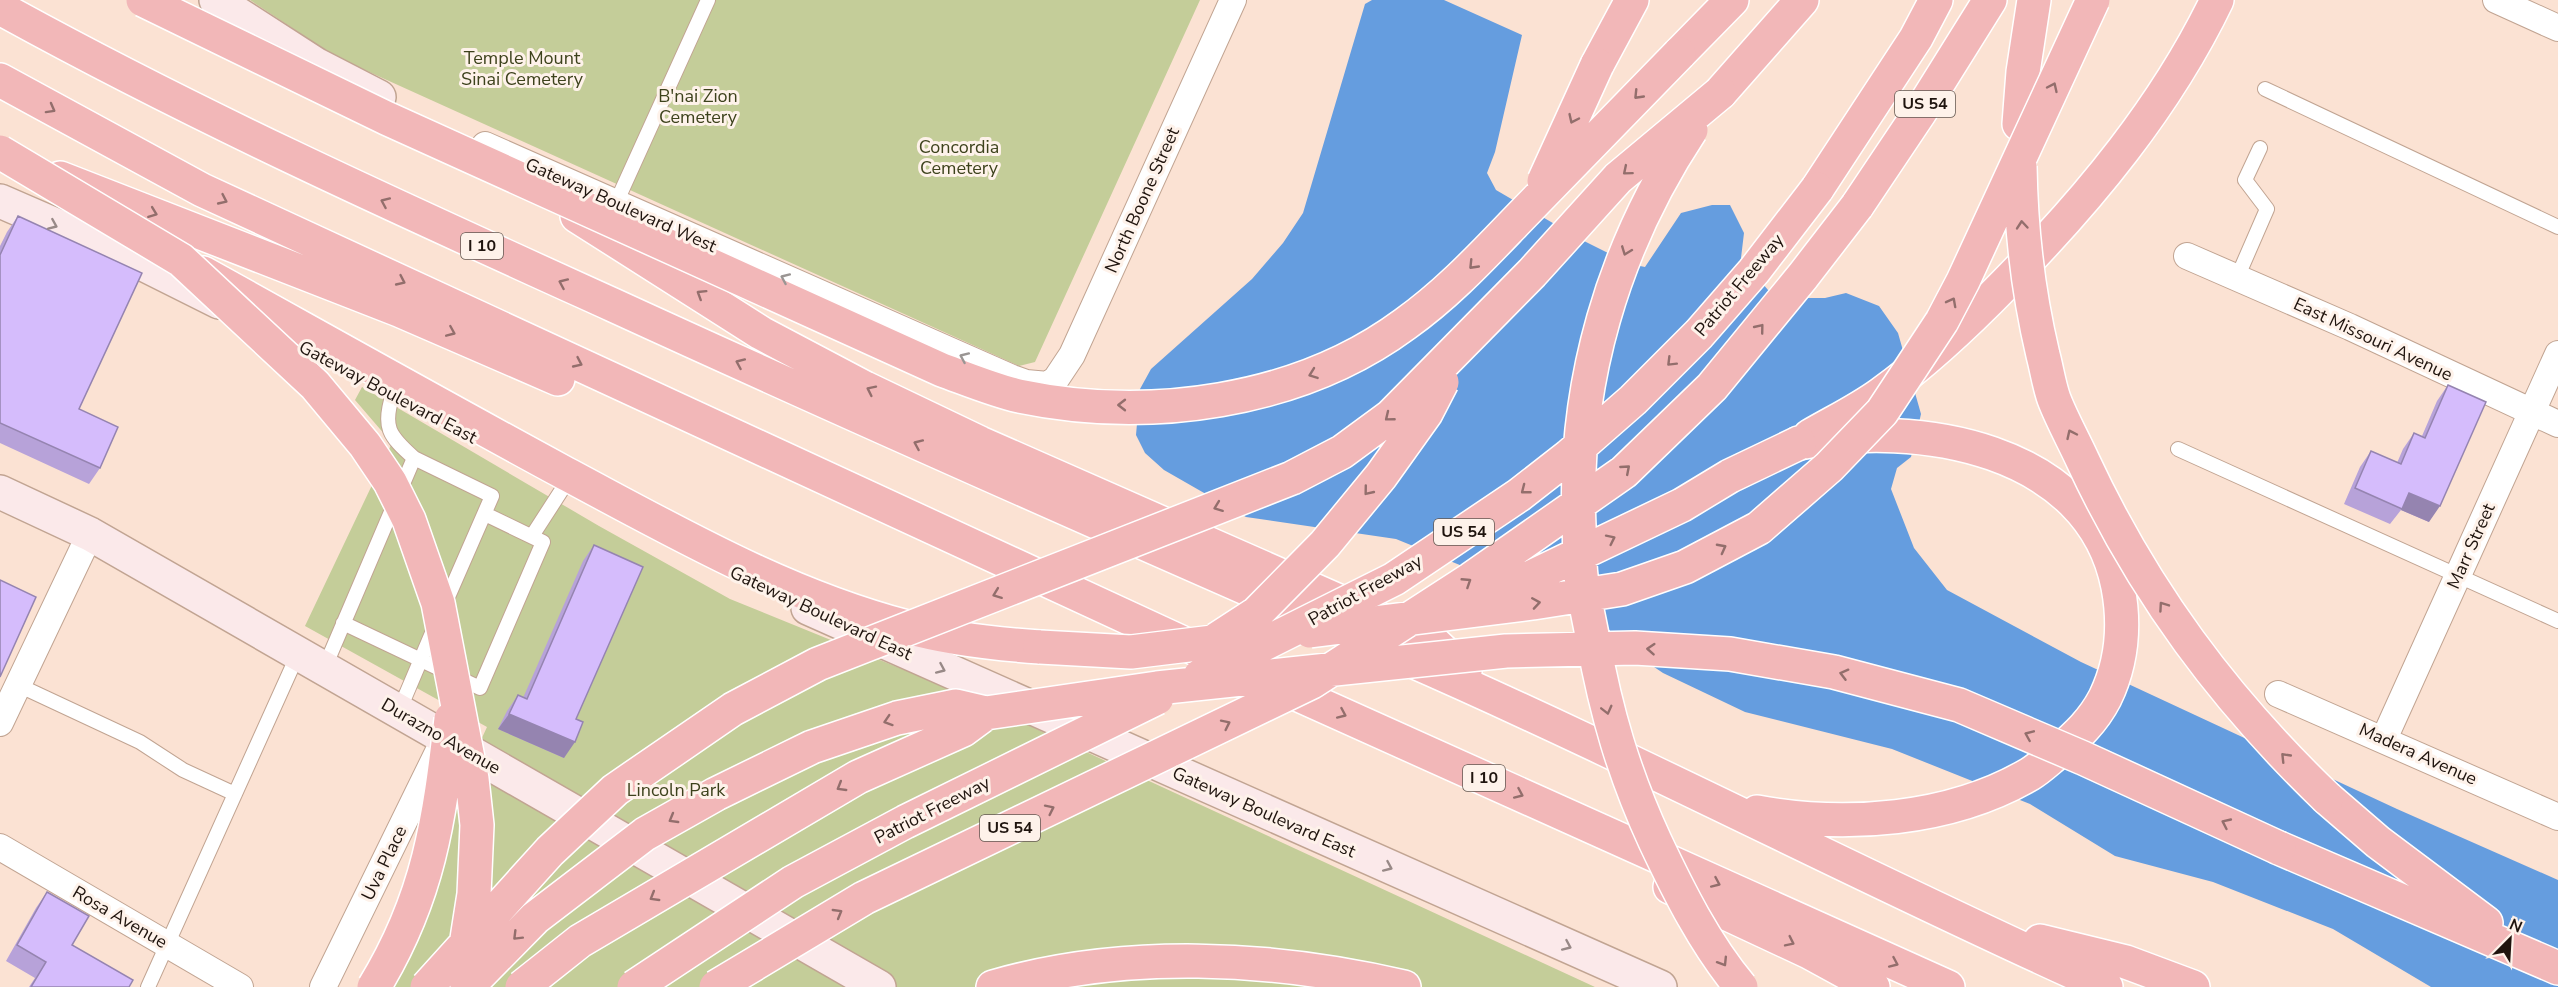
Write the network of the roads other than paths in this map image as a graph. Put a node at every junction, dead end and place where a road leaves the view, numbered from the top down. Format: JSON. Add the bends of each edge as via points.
{"nodes":[{"id":1,"x":143,"y":0,"type":"edge"},
{"id":2,"x":216,"y":0,"type":"edge"},
{"id":3,"x":708,"y":0,"type":"edge"},
{"id":4,"x":1233,"y":0,"type":"edge"},
{"id":5,"x":1632,"y":0,"type":"edge"},
{"id":6,"x":1732,"y":0,"type":"edge"},
{"id":7,"x":1802,"y":0,"type":"edge"},
{"id":8,"x":1936,"y":0,"type":"edge"},
{"id":9,"x":1990,"y":0,"type":"edge"},
{"id":10,"x":2034,"y":0,"type":"edge"},
{"id":11,"x":2093,"y":0,"type":"edge"},
{"id":12,"x":2217,"y":0,"type":"edge"},
{"id":13,"x":2496,"y":0,"type":"edge"},
{"id":14,"x":0,"y":8,"type":"edge"},
{"id":15,"x":2558,"y":28,"type":"edge"},
{"id":16,"x":0,"y":80,"type":"edge"},
{"id":17,"x":2265,"y":89,"type":"dead end"},
{"id":18,"x":1720,"y":93,"type":"junction"},
{"id":19,"x":421,"y":117,"type":"junction"},
{"id":20,"x":2260,"y":148,"type":"dead end"},
{"id":21,"x":0,"y":153,"type":"edge"},
{"id":22,"x":0,"y":201,"type":"edge"},
{"id":23,"x":616,"y":203,"type":"junction"},
{"id":24,"x":2558,"y":227,"type":"edge"},
{"id":25,"x":2187,"y":256,"type":"dead end"},
{"id":26,"x":181,"y":260,"type":"junction"},
{"id":27,"x":2237,"y":278,"type":"junction"},
{"id":28,"x":2558,"y":354,"type":"edge"},
{"id":29,"x":1038,"y":384,"type":"joint"},
{"id":30,"x":393,"y":394,"type":"junction"},
{"id":31,"x":2532,"y":412,"type":"junction"},
{"id":32,"x":2558,"y":424,"type":"edge"},
{"id":33,"x":1799,"y":443,"type":"junction"},
{"id":34,"x":2178,"y":449,"type":"dead end"},
{"id":35,"x":976,"y":455,"type":"junction"},
{"id":36,"x":414,"y":458,"type":"junction"},
{"id":37,"x":826,"y":479,"type":"junction"},
{"id":38,"x":563,"y":488,"type":"junction"},
{"id":39,"x":0,"y":492,"type":"edge"},
{"id":40,"x":485,"y":514,"type":"junction"},
{"id":41,"x":90,"y":534,"type":"junction"},
{"id":42,"x":532,"y":536,"type":"junction"},
{"id":43,"x":1011,"y":566,"type":"junction"},
{"id":44,"x":2458,"y":576,"type":"junction"},
{"id":45,"x":2558,"y":621,"type":"edge"},
{"id":46,"x":343,"y":623,"type":"junction"},
{"id":47,"x":420,"y":660,"type":"junction"},
{"id":48,"x":311,"y":661,"type":"junction"},
{"id":49,"x":1312,"y":682,"type":"junction"},
{"id":50,"x":18,"y":685,"type":"junction"},
{"id":51,"x":454,"y":693,"type":"junction"},
{"id":52,"x":2278,"y":694,"type":"dead end"},
{"id":53,"x":398,"y":711,"type":"junction"},
{"id":54,"x":986,"y":713,"type":"junction"},
{"id":55,"x":0,"y":723,"type":"edge"},
{"id":56,"x":445,"y":738,"type":"junction"},
{"id":57,"x":2384,"y":739,"type":"junction"},
{"id":58,"x":1026,"y":763,"type":"junction"},
{"id":59,"x":235,"y":794,"type":"junction"},
{"id":60,"x":1718,"y":805,"type":"junction"},
{"id":61,"x":2558,"y":817,"type":"edge"},
{"id":62,"x":0,"y":847,"type":"edge"},
{"id":63,"x":1964,"y":923,"type":"junction"},
{"id":64,"x":167,"y":945,"type":"junction"},
{"id":65,"x":2558,"y":966,"type":"edge"},
{"id":66,"x":148,"y":987,"type":"edge"},
{"id":67,"x":240,"y":987,"type":"edge"},
{"id":68,"x":323,"y":987,"type":"edge"},
{"id":69,"x":374,"y":987,"type":"edge"},
{"id":70,"x":427,"y":987,"type":"edge"},
{"id":71,"x":454,"y":987,"type":"edge"},
{"id":72,"x":467,"y":987,"type":"edge"},
{"id":73,"x":522,"y":987,"type":"edge"},
{"id":74,"x":634,"y":987,"type":"edge"},
{"id":75,"x":716,"y":987,"type":"edge"},
{"id":76,"x":879,"y":987,"type":"edge"},
{"id":77,"x":993,"y":987,"type":"edge"},
{"id":78,"x":1404,"y":987,"type":"edge"},
{"id":79,"x":1660,"y":987,"type":"edge"},
{"id":80,"x":1742,"y":987,"type":"edge"},
{"id":81,"x":1873,"y":987,"type":"edge"},
{"id":82,"x":1948,"y":987,"type":"edge"},
{"id":83,"x":2106,"y":987,"type":"edge"},
{"id":84,"x":2193,"y":987,"type":"edge"}],
"edges":[{"from":6,"to":1,"type":"highway","one_way":true,"bridge":true,"via":[[1451,288],[1363,351],[1313,374],[1238,396],[1189,404],[1076,405],[1017,396],[942,370],[386,118]]},
{"from":2,"to":19,"type":"main road","name":"Gateway Boulevard West","via":[[317,65]]},
{"from":3,"to":23,"type":"lane"},
{"from":4,"to":29,"type":"street","name":"North Boone Street","via":[[1072,355],[1056,379],[1048,385]]},
{"from":5,"to":58,"type":"highway","one_way":true,"bridge":true,"via":[[1503,268],[1425,413],[1381,476],[1325,544],[1257,613]]},
{"from":7,"to":18,"type":"highway"},
{"from":8,"to":58,"type":"highway","name":"Patriot Freeway","number":"US 54","one_way":true,"bridge":true,"via":[[1916,38],[1817,189],[1699,334],[1625,407],[1519,495],[1394,579]]},
{"from":49,"to":9,"type":"highway","number":"US 54","one_way":true,"bridge":true,"via":[[1471,579],[1624,472],[1712,387],[1857,206]]},
{"from":65,"to":10,"type":"highway","one_way":true,"bridge":true,"via":[[2489,924],[2418,873],[2327,798],[2262,733],[2209,670],[2137,566],[2054,399],[2031,304],[2021,224],[2019,124]]},
{"from":26,"to":11,"type":"highway","one_way":true,"bridge":true,"via":[[674,531],[824,600],[909,628],[1003,644],[1131,652],[1533,603],[1622,588],[1685,567],[1759,528],[1829,467],[1882,411],[1942,321],[1964,280]]},
{"from":12,"to":33,"type":"highway","bridge":true,"via":[[2129,144],[2054,234],[1947,342],[1880,395]]},
{"from":13,"to":15,"type":"street"},
{"from":35,"to":14,"type":"highway","number":"I 10","one_way":true,"via":[[310,168]]},
{"from":16,"to":37,"type":"highway","number":"I 10","one_way":true,"via":[[202,190]]},
{"from":17,"to":24,"type":"lane"},
{"from":18,"to":70,"type":"highway","one_way":true,"bridge":true,"via":[[1618,178],[1420,389],[1342,452],[1292,478],[818,664],[733,709],[615,790],[550,851]]},
{"from":18,"to":80,"type":"highway","one_way":true,"bridge":true,"via":[[1667,167],[1625,251],[1591,360],[1577,481],[1581,574],[1615,740],[1631,789],[1679,891]]},
{"from":19,"to":23,"type":"street","name":"Gateway Boulevard West"},
{"from":35,"to":19,"type":"highway","one_way":true,"via":[[865,388],[761,333]]},
{"from":20,"to":27,"type":"lane","via":[[2245,180],[2267,209]]},
{"from":21,"to":26,"type":"highway","bridge":true},
{"from":21,"to":37,"type":"highway","one_way":true,"via":[[399,310],[683,435]]},
{"from":22,"to":30,"type":"main road","name":"Gateway Boulevard East","one_way":true,"via":[[140,262]]},
{"from":29,"to":23,"type":"street","name":"Gateway Boulevard West","one_way":true,"via":[[1012,378]]},
{"from":25,"to":27,"type":"street","name":"East Missouri Avenue"},
{"from":26,"to":51,"type":"highway","bridge":true,"via":[[315,385],[390,482],[428,567]]},
{"from":27,"to":31,"type":"street","name":"East Missouri Avenue"},
{"from":28,"to":31,"type":"street","name":"Marr Street"},
{"from":30,"to":36,"type":"lane","via":[[387,427],[396,443]]},
{"from":30,"to":38,"type":"main road","name":"Gateway Boulevard East"},
{"from":31,"to":32,"type":"street","name":"East Missouri Avenue"},
{"from":31,"to":44,"type":"street","name":"Marr Street"},
{"from":49,"to":33,"type":"highway","one_way":true,"bridge":true,"via":[[1682,505],[1730,476]]},
{"from":33,"to":60,"type":"highway","bridge":true,"via":[[1831,436],[1927,438],[1983,451],[2052,483],[2080,507],[2115,572],[2121,603],[2121,644],[2104,698],[2085,730],[2031,774],[1967,802],[1905,815],[1833,820],[1792,818]]},
{"from":34,"to":44,"type":"lane"},
{"from":35,"to":60,"type":"highway"},
{"from":36,"to":40,"type":"lane","via":[[492,496]]},
{"from":36,"to":46,"type":"lane"},
{"from":37,"to":43,"type":"highway","number":"I 10"},
{"from":38,"to":42,"type":"lane"},
{"from":38,"to":79,"type":"main road","name":"Gateway Boulevard East","one_way":true,"via":[[740,577]]},
{"from":39,"to":41,"type":"main road","name":"Durazno Avenue"},
{"from":40,"to":42,"type":"lane"},
{"from":40,"to":47,"type":"lane"},
{"from":41,"to":48,"type":"main road","name":"Durazno Avenue"},
{"from":41,"to":50,"type":"street"},
{"from":42,"to":47,"type":"lane","via":[[543,542],[480,688]]},
{"from":43,"to":81,"type":"highway","one_way":true,"via":[[1106,630],[1771,933]]},
{"from":43,"to":82,"type":"highway","number":"I 10","one_way":true},
{"from":44,"to":45,"type":"lane"},
{"from":44,"to":57,"type":"street","name":"Marr Street"},
{"from":46,"to":47,"type":"lane"},
{"from":46,"to":48,"type":"lane"},
{"from":47,"to":53,"type":"lane"},
{"from":48,"to":53,"type":"main road","name":"Durazno Avenue"},
{"from":48,"to":59,"type":"lane"},
{"from":75,"to":49,"type":"highway","number":"US 54","one_way":true,"bridge":true,"via":[[864,898]]},
{"from":50,"to":55,"type":"street"},
{"from":50,"to":59,"type":"lane","via":[[140,742],[183,770]]},
{"from":51,"to":69,"type":"highway","bridge":true,"via":[[429,863],[403,933]]},
{"from":51,"to":71,"type":"highway","bridge":true,"via":[[477,825],[474,894],[463,964]]},
{"from":52,"to":57,"type":"street","name":"Madera Avenue"},
{"from":53,"to":56,"type":"main road","name":"Durazno Avenue"},
{"from":65,"to":54,"type":"highway","one_way":true,"bridge":true,"via":[[1959,705],[1834,672],[1730,654],[1635,648],[1506,651],[1157,688]]},
{"from":54,"to":72,"type":"highway","one_way":true,"bridge":true,"via":[[956,706],[897,718],[812,747],[716,794],[645,834],[535,918]]},
{"from":54,"to":73,"type":"highway","one_way":true,"bridge":true,"via":[[963,729],[858,777],[621,916],[580,941]]},
{"from":56,"to":68,"type":"street","name":"Uva Place"},
{"from":56,"to":76,"type":"main road","name":"Durazno Avenue"},
{"from":57,"to":61,"type":"street","name":"Madera Avenue"},
{"from":58,"to":74,"type":"highway","name":"Patriot Freeway","number":"US 54","bridge":true,"via":[[793,882]]},
{"from":59,"to":64,"type":"lane"},
{"from":60,"to":63,"type":"highway"},
{"from":62,"to":64,"type":"street","name":"Rosa Avenue"},
{"from":63,"to":83,"type":"highway"},
{"from":63,"to":84,"type":"highway","via":[[2126,962]]},
{"from":64,"to":66,"type":"lane"},
{"from":64,"to":67,"type":"street","name":"Rosa Avenue"},
{"from":77,"to":78,"type":"highway","via":[[1050,972],[1136,963],[1217,962],[1281,965]]}]}
